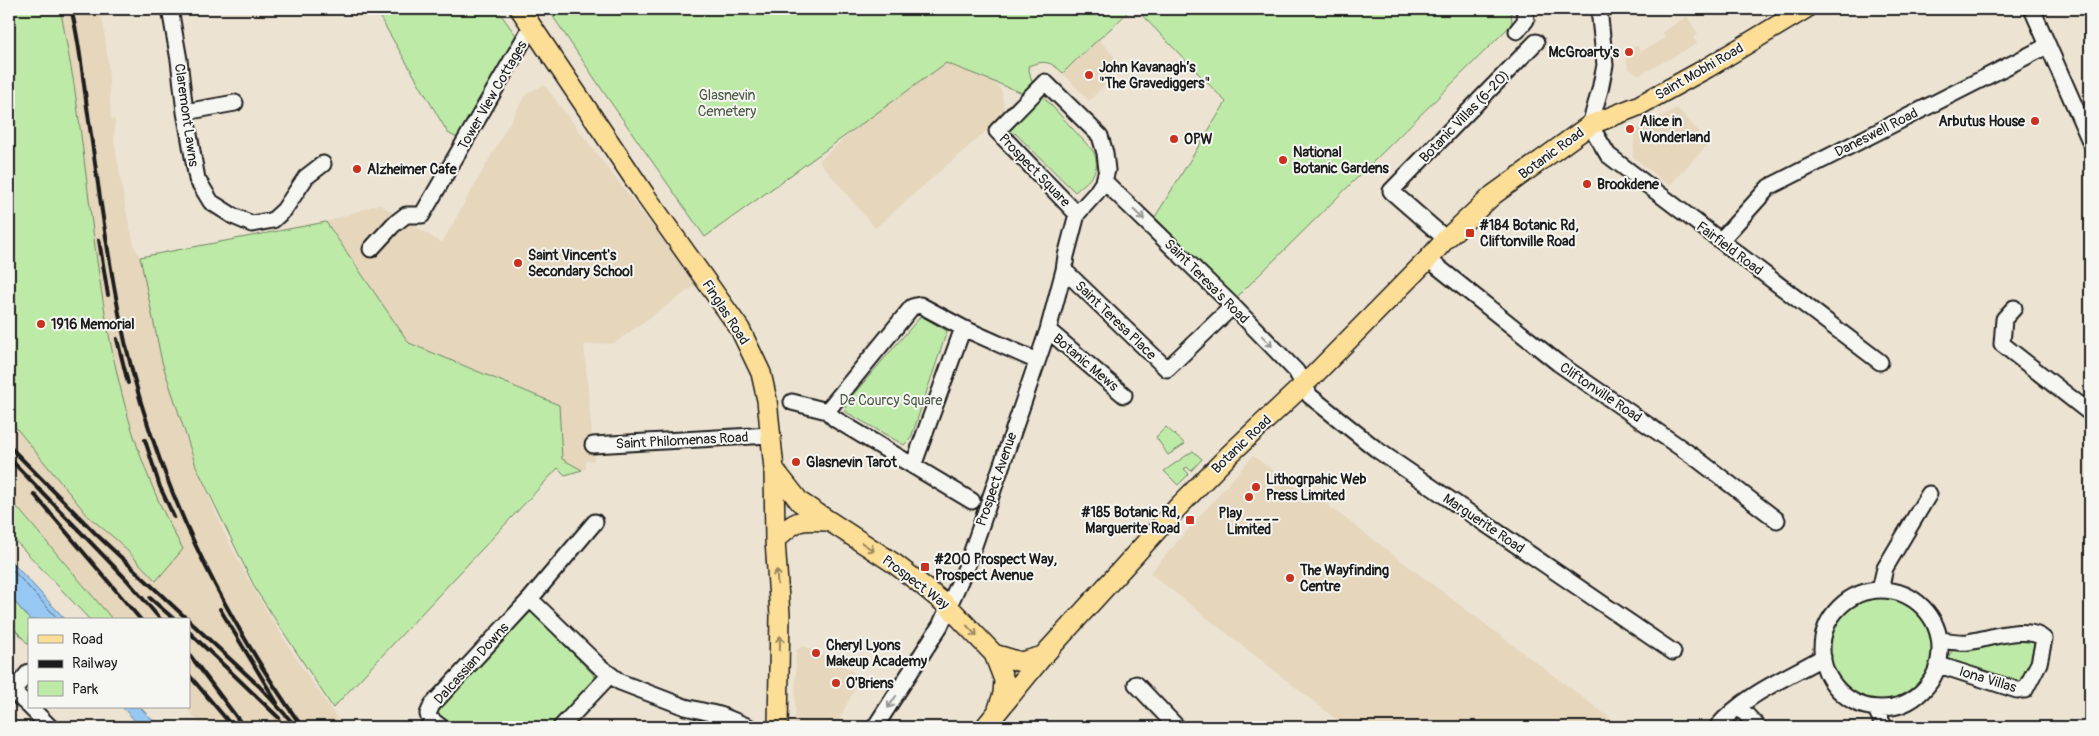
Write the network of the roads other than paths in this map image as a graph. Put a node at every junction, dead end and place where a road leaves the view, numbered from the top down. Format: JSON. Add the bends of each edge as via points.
{"nodes":[{"id":1,"x":170,"y":9,"type":"edge"},
{"id":2,"x":520,"y":9,"type":"edge"},
{"id":3,"x":1524,"y":9,"type":"edge"},
{"id":4,"x":1599,"y":9,"type":"edge"},
{"id":5,"x":1804,"y":9,"type":"edge"},
{"id":6,"x":2038,"y":10,"type":"edge"},
{"id":7,"x":531,"y":27,"type":"junction"},
{"id":8,"x":1517,"y":31,"type":"dead end"},
{"id":9,"x":1536,"y":42,"type":"dead end"},
{"id":10,"x":2047,"y":46,"type":"junction"},
{"id":11,"x":235,"y":103,"type":"dead end"},
{"id":12,"x":185,"y":112,"type":"junction"},
{"id":13,"x":2085,"y":116,"type":"edge"},
{"id":14,"x":1590,"y":125,"type":"junction"},
{"id":15,"x":2090,"y":141,"type":"edge"},
{"id":16,"x":323,"y":164,"type":"dead end"},
{"id":17,"x":1104,"y":181,"type":"junction"},
{"id":18,"x":1077,"y":214,"type":"junction"},
{"id":19,"x":1446,"y":239,"type":"junction"},
{"id":20,"x":1721,"y":240,"type":"junction"},
{"id":21,"x":371,"y":249,"type":"dead end"},
{"id":22,"x":1428,"y":259,"type":"junction"},
{"id":23,"x":1064,"y":270,"type":"junction"},
{"id":24,"x":1233,"y":306,"type":"junction"},
{"id":25,"x":2014,"y":308,"type":"dead end"},
{"id":26,"x":963,"y":328,"type":"junction"},
{"id":27,"x":1048,"y":330,"type":"junction"},
{"id":28,"x":1037,"y":361,"type":"junction"},
{"id":29,"x":1880,"y":362,"type":"dead end"},
{"id":30,"x":1304,"y":385,"type":"junction"},
{"id":31,"x":1124,"y":394,"type":"dead end"},
{"id":32,"x":792,"y":402,"type":"dead end"},
{"id":33,"x":827,"y":411,"type":"junction"},
{"id":34,"x":2090,"y":413,"type":"edge"},
{"id":35,"x":771,"y":435,"type":"junction"},
{"id":36,"x":593,"y":445,"type":"dead end"},
{"id":37,"x":913,"y":466,"type":"junction"},
{"id":38,"x":774,"y":469,"type":"junction"},
{"id":39,"x":1929,"y":494,"type":"dead end"},
{"id":40,"x":972,"y":501,"type":"dead end"},
{"id":41,"x":1777,"y":520,"type":"dead end"},
{"id":42,"x":827,"y":521,"type":"junction"},
{"id":43,"x":595,"y":522,"type":"dead end"},
{"id":44,"x":775,"y":540,"type":"junction"},
{"id":45,"x":1880,"y":590,"type":"junction"},
{"id":46,"x":530,"y":599,"type":"junction"},
{"id":47,"x":949,"y":607,"type":"junction"},
{"id":48,"x":1940,"y":640,"type":"junction"},
{"id":49,"x":1673,"y":652,"type":"dead end"},
{"id":50,"x":994,"y":654,"type":"junction"},
{"id":51,"x":1043,"y":656,"type":"junction"},
{"id":52,"x":1823,"y":657,"type":"junction"},
{"id":53,"x":1939,"y":665,"type":"junction"},
{"id":54,"x":28,"y":673,"type":"edge"},
{"id":55,"x":609,"y":676,"type":"junction"},
{"id":56,"x":1136,"y":684,"type":"dead end"},
{"id":57,"x":28,"y":706,"type":"edge"},
{"id":58,"x":1739,"y":707,"type":"junction"},
{"id":59,"x":30,"y":708,"type":"edge"},
{"id":60,"x":1876,"y":709,"type":"junction"},
{"id":61,"x":990,"y":721,"type":"edge"},
{"id":62,"x":50,"y":727,"type":"edge"},
{"id":63,"x":441,"y":727,"type":"edge"},
{"id":64,"x":561,"y":727,"type":"edge"},
{"id":65,"x":749,"y":727,"type":"edge"},
{"id":66,"x":778,"y":727,"type":"edge"},
{"id":67,"x":876,"y":727,"type":"edge"},
{"id":68,"x":1177,"y":727,"type":"edge"},
{"id":69,"x":1717,"y":727,"type":"edge"},
{"id":70,"x":1758,"y":727,"type":"edge"},
{"id":71,"x":1884,"y":727,"type":"edge"}],
"edges":[{"from":1,"to":12,"type":"street","name":"Claremont Lawns"},
{"from":2,"to":7,"type":"main road","name":"Finglas Road"},
{"from":3,"to":8,"type":"street","via":[[1526,20]]},
{"from":4,"to":14,"type":"street","name":"Botanic Road","via":[[1605,65]]},
{"from":5,"to":14,"type":"main road","name":"Saint Mobhi Road","via":[[1638,106]]},
{"from":6,"to":10,"type":"street"},
{"from":7,"to":21,"type":"street","name":"Tower View Cottages","via":[[422,215],[406,215]]},
{"from":7,"to":35,"type":"main road","name":"Finglas Road","via":[[740,328],[761,373]]},
{"from":9,"to":19,"type":"street","name":"Botanic Villas (6-20)","via":[[1391,191]]},
{"from":10,"to":13,"type":"street"},
{"from":10,"to":20,"type":"street","name":"Daneswell Road","via":[[1769,187]]},
{"from":11,"to":12,"type":"street"},
{"from":12,"to":16,"type":"street","name":"Claremont Lawns","via":[[196,179],[211,202],[252,224],[273,220],[284,210],[306,177]]},
{"from":13,"to":15,"type":"street"},
{"from":14,"to":19,"type":"main road","name":"Botanic Road","via":[[1493,195]]},
{"from":14,"to":20,"type":"street","name":"Fairfield Road","via":[[1608,155]]},
{"from":17,"to":18,"type":"street","name":"Prospect Square"},
{"from":17,"to":18,"type":"street","name":"Prospect Square","via":[[1108,170],[1100,136],[1045,82],[997,131]]},
{"from":17,"to":24,"type":"street","name":"Saint Teresa's Road","one_way":true},
{"from":18,"to":23,"type":"street","name":"Prospect Avenue"},
{"from":19,"to":22,"type":"main road","name":"Botanic Road"},
{"from":20,"to":29,"type":"street","name":"Fairfield Road"},
{"from":22,"to":30,"type":"main road","name":"Botanic Road"},
{"from":22,"to":41,"type":"street","name":"Cliftonville Road","via":[[1558,363],[1697,459]]},
{"from":23,"to":24,"type":"street","name":"Saint Teresa Place","via":[[1167,368]]},
{"from":23,"to":27,"type":"street","name":"Prospect Avenue"},
{"from":24,"to":30,"type":"street","name":"Saint Teresa's Road","one_way":true,"via":[[1296,371]]},
{"from":25,"to":34,"type":"street","via":[[2004,319],[2002,344]]},
{"from":26,"to":28,"type":"street"},
{"from":26,"to":33,"type":"street","via":[[920,305],[912,307]]},
{"from":26,"to":37,"type":"street"},
{"from":27,"to":28,"type":"street","name":"Prospect Avenue"},
{"from":27,"to":31,"type":"street","name":"Botanic Mews"},
{"from":28,"to":47,"type":"street","name":"Prospect Avenue","via":[[968,563]]},
{"from":30,"to":49,"type":"street","name":"Marguerite Road","via":[[1310,396],[1376,449]]},
{"from":30,"to":51,"type":"main road","name":"Botanic Road","via":[[1207,477]]},
{"from":32,"to":33,"type":"street"},
{"from":33,"to":37,"type":"street"},
{"from":35,"to":36,"type":"street","name":"Saint Philomenas Road"},
{"from":35,"to":38,"type":"main road","name":"Finglas Road"},
{"from":37,"to":40,"type":"street"},
{"from":38,"to":42,"type":"main road","name":"Prospect Way","via":[[800,502]]},
{"from":38,"to":44,"type":"main road","name":"Finglas Road"},
{"from":39,"to":45,"type":"street","via":[[1885,568]]},
{"from":42,"to":44,"type":"main road","via":[[792,523]]},
{"from":42,"to":47,"type":"main road","name":"Prospect Way","one_way":true,"via":[[895,564]]},
{"from":43,"to":46,"type":"street","name":"Dalcassian Downs"},
{"from":66,"to":44,"type":"main road","name":"Finglas Road","one_way":true,"via":[[780,615]]},
{"from":45,"to":48,"type":"street","via":[[1898,592],[1915,600],[1928,613]]},
{"from":45,"to":52,"type":"street","via":[[1852,597],[1837,609],[1821,643]]},
{"from":46,"to":55,"type":"street"},
{"from":46,"to":63,"type":"street","name":"Dalcassian Downs","via":[[432,705],[429,718]]},
{"from":47,"to":50,"type":"main road","name":"Prospect Way","one_way":true},
{"from":47,"to":67,"type":"street","name":"Prospect Avenue","one_way":true},
{"from":48,"to":53,"type":"street"},
{"from":48,"to":53,"type":"street","name":"Iona Villas","via":[[1965,642],[2024,632],[2038,633],[2044,639],[2039,663],[2025,690]]},
{"from":50,"to":51,"type":"main road","via":[[1021,662]]},
{"from":50,"to":61,"type":"main road","name":"Botanic Road","via":[[1004,680],[1003,694]]},
{"from":51,"to":61,"type":"main road","name":"Botanic Road"},
{"from":52,"to":58,"type":"street","via":[[1765,688]]},
{"from":52,"to":60,"type":"street","via":[[1829,680],[1841,694]]},
{"from":53,"to":60,"type":"street","via":[[1922,693],[1908,703]]},
{"from":54,"to":57,"type":"street","via":[[15,688],[16,694]]},
{"from":55,"to":64,"type":"street"},
{"from":55,"to":65,"type":"street","via":[[634,689]]},
{"from":56,"to":68,"type":"street"},
{"from":58,"to":69,"type":"street"},
{"from":58,"to":70,"type":"street"},
{"from":59,"to":62,"type":"street"},
{"from":60,"to":71,"type":"street"}]}
